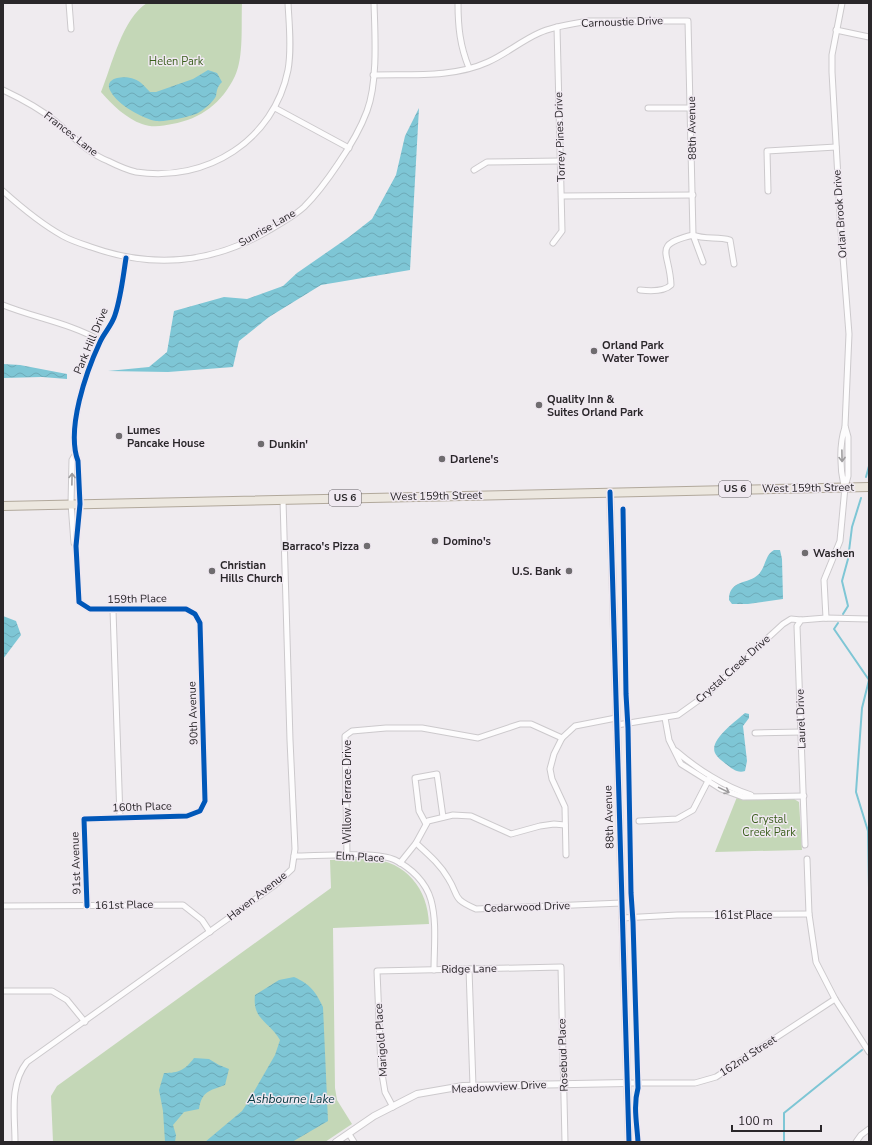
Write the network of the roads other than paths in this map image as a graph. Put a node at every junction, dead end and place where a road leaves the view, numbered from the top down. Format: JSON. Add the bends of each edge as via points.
{"nodes":[{"id":1,"x":69,"y":3,"type":"edge"},
{"id":2,"x":288,"y":3,"type":"edge"},
{"id":3,"x":374,"y":3,"type":"edge"},
{"id":4,"x":458,"y":3,"type":"edge"},
{"id":5,"x":842,"y":3,"type":"edge"},
{"id":6,"x":688,"y":21,"type":"joint"},
{"id":7,"x":557,"y":28,"type":"junction"},
{"id":8,"x":71,"y":29,"type":"dead end"},
{"id":9,"x":836,"y":30,"type":"junction"},
{"id":10,"x":869,"y":37,"type":"edge"},
{"id":11,"x":469,"y":68,"type":"junction"},
{"id":12,"x":373,"y":75,"type":"junction"},
{"id":13,"x":3,"y":90,"type":"edge"},
{"id":14,"x":275,"y":108,"type":"junction"},
{"id":15,"x":648,"y":108,"type":"dead end"},
{"id":16,"x":691,"y":108,"type":"junction"},
{"id":17,"x":349,"y":148,"type":"junction"},
{"id":18,"x":836,"y":148,"type":"junction"},
{"id":19,"x":560,"y":161,"type":"junction"},
{"id":20,"x":474,"y":170,"type":"dead end"},
{"id":21,"x":3,"y":191,"type":"edge"},
{"id":22,"x":768,"y":191,"type":"dead end"},
{"id":23,"x":693,"y":195,"type":"junction"},
{"id":24,"x":562,"y":196,"type":"junction"},
{"id":25,"x":693,"y":234,"type":"junction"},
{"id":26,"x":553,"y":243,"type":"dead end"},
{"id":27,"x":126,"y":258,"type":"junction"},
{"id":28,"x":703,"y":262,"type":"dead end"},
{"id":29,"x":734,"y":264,"type":"dead end"},
{"id":30,"x":640,"y":290,"type":"dead end"},
{"id":31,"x":3,"y":305,"type":"edge"},
{"id":32,"x":101,"y":340,"type":"junction"},
{"id":33,"x":75,"y":455,"type":"junction"},
{"id":34,"x":869,"y":486,"type":"edge"},
{"id":35,"x":845,"y":487,"type":"junction"},
{"id":36,"x":610,"y":492,"type":"junction"},
{"id":37,"x":283,"y":500,"type":"junction"},
{"id":38,"x":71,"y":504,"type":"junction"},
{"id":39,"x":80,"y":504,"type":"junction"},
{"id":40,"x":3,"y":506,"type":"edge"},
{"id":41,"x":76,"y":546,"type":"junction"},
{"id":42,"x":114,"y":610,"type":"junction"},
{"id":43,"x":195,"y":614,"type":"joint"},
{"id":44,"x":826,"y":618,"type":"junction"},
{"id":45,"x":869,"y":619,"type":"edge"},
{"id":46,"x":801,"y":620,"type":"junction"},
{"id":47,"x":665,"y":718,"type":"junction"},
{"id":48,"x":617,"y":722,"type":"junction"},
{"id":49,"x":802,"y":732,"type":"junction"},
{"id":50,"x":755,"y":733,"type":"dead end"},
{"id":51,"x":562,"y":738,"type":"junction"},
{"id":52,"x":673,"y":749,"type":"junction"},
{"id":53,"x":711,"y":775,"type":"junction"},
{"id":54,"x":708,"y":781,"type":"junction"},
{"id":55,"x":804,"y":796,"type":"junction"},
{"id":56,"x":758,"y":797,"type":"junction"},
{"id":57,"x":200,"y":811,"type":"joint"},
{"id":58,"x":443,"y":817,"type":"junction"},
{"id":59,"x":120,"y":818,"type":"junction"},
{"id":60,"x":84,"y":819,"type":"joint"},
{"id":61,"x":639,"y":821,"type":"dead end"},
{"id":62,"x":426,"y":824,"type":"junction"},
{"id":63,"x":565,"y":825,"type":"junction"},
{"id":64,"x":416,"y":843,"type":"junction"},
{"id":65,"x":805,"y":845,"type":"dead end"},
{"id":66,"x":566,"y":855,"type":"dead end"},
{"id":67,"x":294,"y":856,"type":"junction"},
{"id":68,"x":347,"y":856,"type":"junction"},
{"id":69,"x":807,"y":859,"type":"dead end"},
{"id":70,"x":400,"y":863,"type":"junction"},
{"id":71,"x":622,"y":903,"type":"junction"},
{"id":72,"x":3,"y":906,"type":"edge"},
{"id":73,"x":87,"y":906,"type":"junction"},
{"id":74,"x":809,"y":914,"type":"junction"},
{"id":75,"x":622,"y":918,"type":"junction"},
{"id":76,"x":210,"y":932,"type":"junction"},
{"id":77,"x":561,"y":967,"type":"joint"},
{"id":78,"x":469,"y":969,"type":"junction"},
{"id":79,"x":434,"y":970,"type":"junction"},
{"id":80,"x":377,"y":971,"type":"joint"},
{"id":81,"x":3,"y":991,"type":"edge"},
{"id":82,"x":835,"y":999,"type":"junction"},
{"id":83,"x":85,"y":1022,"type":"junction"},
{"id":84,"x":869,"y":1052,"type":"edge"},
{"id":85,"x":627,"y":1083,"type":"junction"},
{"id":86,"x":564,"y":1084,"type":"junction"},
{"id":87,"x":473,"y":1086,"type":"junction"},
{"id":88,"x":393,"y":1107,"type":"junction"},
{"id":89,"x":869,"y":1129,"type":"edge"},
{"id":90,"x":349,"y":1134,"type":"junction"},
{"id":91,"x":15,"y":1142,"type":"edge"},
{"id":92,"x":336,"y":1142,"type":"edge"},
{"id":93,"x":354,"y":1142,"type":"edge"},
{"id":94,"x":565,"y":1142,"type":"edge"},
{"id":95,"x":628,"y":1142,"type":"edge"},
{"id":96,"x":856,"y":1142,"type":"edge"}],
"edges":[{"from":1,"to":8,"type":"street"},
{"from":2,"to":14,"type":"street","name":"Frances Lane","via":[[288,70]]},
{"from":3,"to":12,"type":"street","name":"Sunrise Lane","via":[[376,45]]},
{"from":4,"to":11,"type":"street","via":[[459,35],[462,52]]},
{"from":5,"to":9,"type":"street","name":"Orlan Brook Drive"},
{"from":6,"to":7,"type":"street","name":"Carnoustie Drive","via":[[589,21]]},
{"from":6,"to":16,"type":"street","name":"88th Avenue"},
{"from":7,"to":11,"type":"street","name":"Carnoustie Drive","via":[[539,33],[488,63]]},
{"from":7,"to":19,"type":"street","name":"Torrey Pines Drive"},
{"from":9,"to":10,"type":"street"},
{"from":9,"to":18,"type":"street","name":"Orlan Brook Drive","via":[[832,55]]},
{"from":11,"to":12,"type":"street","name":"Carnoustie Drive","via":[[444,74]]},
{"from":12,"to":17,"type":"street","name":"Sunrise Lane","via":[[367,111]]},
{"from":13,"to":14,"type":"street","name":"Frances Lane","via":[[31,104],[85,148],[106,161],[136,172],[171,174],[207,165],[224,157],[253,137]]},
{"from":14,"to":17,"type":"street"},
{"from":15,"to":16,"type":"street"},
{"from":16,"to":23,"type":"street","name":"88th Avenue"},
{"from":17,"to":27,"type":"street","name":"Sunrise Lane","via":[[326,182],[303,207],[273,228],[243,244],[188,259],[164,261]]},
{"from":18,"to":22,"type":"street","via":[[767,150]]},
{"from":18,"to":35,"type":"street","name":"Orlan Brook Drive","via":[[849,334],[845,426],[841,438],[842,475]]},
{"from":19,"to":20,"type":"street","via":[[487,162]]},
{"from":19,"to":24,"type":"street","name":"Torrey Pines Drive"},
{"from":21,"to":27,"type":"street","name":"Sunrise Lane","via":[[25,211],[64,237]]},
{"from":23,"to":24,"type":"street"},
{"from":23,"to":25,"type":"street","name":"88th Avenue"},
{"from":24,"to":26,"type":"street","name":"Torrey Pines Drive","via":[[562,230]]},
{"from":25,"to":28,"type":"street","name":"88th Avenue"},
{"from":25,"to":29,"type":"street","via":[[700,238],[730,240]]},
{"from":25,"to":30,"type":"street","via":[[673,240],[667,246],[665,254],[670,267],[671,285],[658,290]]},
{"from":27,"to":32,"type":"street","name":"Park Hill Drive","via":[[115,316]]},
{"from":31,"to":32,"type":"street","via":[[31,316],[76,328]]},
{"from":32,"to":33,"type":"street","name":"Park Hill Drive","via":[[88,369],[75,420]]},
{"from":38,"to":33,"type":"street","name":"Park Hill Drive","one_way":true,"via":[[72,460]]},
{"from":33,"to":39,"type":"street","name":"Park Hill Drive","via":[[78,461]]},
{"from":34,"to":35,"type":"main road","name":"West 159th Street","number":"US 6"},
{"from":35,"to":36,"type":"main road","name":"West 159th Street","number":"US 6"},
{"from":35,"to":44,"type":"street","name":"Orlan Brook Drive","via":[[840,541],[824,580]]},
{"from":36,"to":37,"type":"main road","name":"West 159th Street","number":"US 6"},
{"from":36,"to":48,"type":"street","name":"88th Avenue"},
{"from":37,"to":39,"type":"main road","name":"West 159th Street","number":"US 6"},
{"from":37,"to":67,"type":"street","name":"Haven Avenue"},
{"from":38,"to":39,"type":"main road","name":"West 159th Street","number":"US 6"},
{"from":38,"to":40,"type":"main road","name":"West 159th Street","number":"US 6"},
{"from":38,"to":41,"type":"street"},
{"from":39,"to":41,"type":"street"},
{"from":41,"to":42,"type":"street","name":"159th Place","via":[[79,602],[90,609]]},
{"from":42,"to":43,"type":"street","name":"159th Place","via":[[186,609]]},
{"from":42,"to":59,"type":"street"},
{"from":43,"to":57,"type":"street","name":"90th Avenue","via":[[200,623],[205,801]]},
{"from":44,"to":45,"type":"street"},
{"from":44,"to":46,"type":"street"},
{"from":46,"to":47,"type":"street","name":"Crystal Creek Drive","via":[[791,619],[783,624],[706,695],[678,715]]},
{"from":46,"to":49,"type":"street","name":"Laurel Drive","via":[[797,626]]},
{"from":47,"to":48,"type":"street","name":"Crystal Creek Drive"},
{"from":47,"to":52,"type":"street","via":[[667,734]]},
{"from":48,"to":51,"type":"street","name":"Crystal Creek Drive","via":[[575,726]]},
{"from":48,"to":71,"type":"street","name":"88th Avenue"},
{"from":49,"to":50,"type":"street"},
{"from":49,"to":55,"type":"street","name":"Laurel Drive"},
{"from":51,"to":63,"type":"street","via":[[550,769],[565,807]]},
{"from":51,"to":68,"type":"street","name":"Willow Terrace Drive","via":[[531,724],[520,724],[478,738],[422,728],[352,731],[345,736]]},
{"from":52,"to":53,"type":"street"},
{"from":52,"to":54,"type":"street","via":[[681,764]]},
{"from":53,"to":54,"type":"street"},
{"from":53,"to":56,"type":"street"},
{"from":54,"to":56,"type":"street","one_way":true,"via":[[743,797]]},
{"from":54,"to":61,"type":"street","via":[[693,810],[677,819]]},
{"from":55,"to":56,"type":"street"},
{"from":55,"to":65,"type":"street","name":"Laurel Drive"},
{"from":57,"to":59,"type":"street","name":"160th Place","via":[[187,816]]},
{"from":58,"to":62,"type":"street","via":[[428,821]]},
{"from":58,"to":62,"type":"street","via":[[437,774],[415,778],[419,811]]},
{"from":58,"to":63,"type":"street","via":[[471,816],[511,834],[540,826]]},
{"from":59,"to":60,"type":"street","name":"160th Place"},
{"from":60,"to":73,"type":"street","name":"91st Avenue"},
{"from":62,"to":64,"type":"street"},
{"from":63,"to":66,"type":"street"},
{"from":64,"to":70,"type":"street"},
{"from":64,"to":71,"type":"street","name":"Cedarwood Drive","via":[[434,859],[449,878],[461,903],[476,909]]},
{"from":67,"to":68,"type":"street","name":"Elm Place"},
{"from":67,"to":76,"type":"street","name":"Haven Avenue","via":[[292,869],[275,885]]},
{"from":68,"to":70,"type":"street","name":"Elm Place","via":[[378,856]]},
{"from":69,"to":74,"type":"street"},
{"from":70,"to":79,"type":"street","name":"Elm Place","via":[[423,883],[431,900],[434,922]]},
{"from":71,"to":75,"type":"street","name":"88th Avenue"},
{"from":72,"to":73,"type":"street","name":"161st Place"},
{"from":73,"to":76,"type":"street","name":"161st Place","via":[[183,904],[202,920]]},
{"from":74,"to":75,"type":"street","name":"161st Place"},
{"from":74,"to":82,"type":"street","via":[[816,962]]},
{"from":75,"to":85,"type":"street","name":"88th Avenue"},
{"from":76,"to":83,"type":"street","name":"Haven Avenue"},
{"from":77,"to":78,"type":"street","name":"Ridge Lane"},
{"from":77,"to":86,"type":"street","name":"Rosebud Place"},
{"from":78,"to":79,"type":"street","name":"Ridge Lane"},
{"from":78,"to":87,"type":"street"},
{"from":79,"to":80,"type":"street","name":"Ridge Lane"},
{"from":80,"to":88,"type":"street","name":"Marigold Place","via":[[381,1068],[385,1092]]},
{"from":81,"to":83,"type":"street","via":[[52,991],[67,1000]]},
{"from":82,"to":84,"type":"street"},
{"from":82,"to":85,"type":"street","name":"162nd Street","via":[[716,1077],[695,1084]]},
{"from":83,"to":91,"type":"street","name":"Haven Avenue","via":[[33,1056],[21,1069],[14,1088]]},
{"from":85,"to":86,"type":"street","name":"Meadowview Drive"},
{"from":85,"to":95,"type":"street","name":"88th Avenue"},
{"from":86,"to":87,"type":"street","name":"Meadowview Drive"},
{"from":86,"to":94,"type":"street","name":"Rosebud Place"},
{"from":87,"to":88,"type":"street","name":"Meadowview Drive","via":[[417,1094]]},
{"from":88,"to":90,"type":"street","name":"Meadowview Drive","via":[[374,1116]]},
{"from":89,"to":96,"type":"street","via":[[860,1135]]},
{"from":90,"to":92,"type":"street","name":"Meadowview Drive"},
{"from":90,"to":93,"type":"street"}]}
